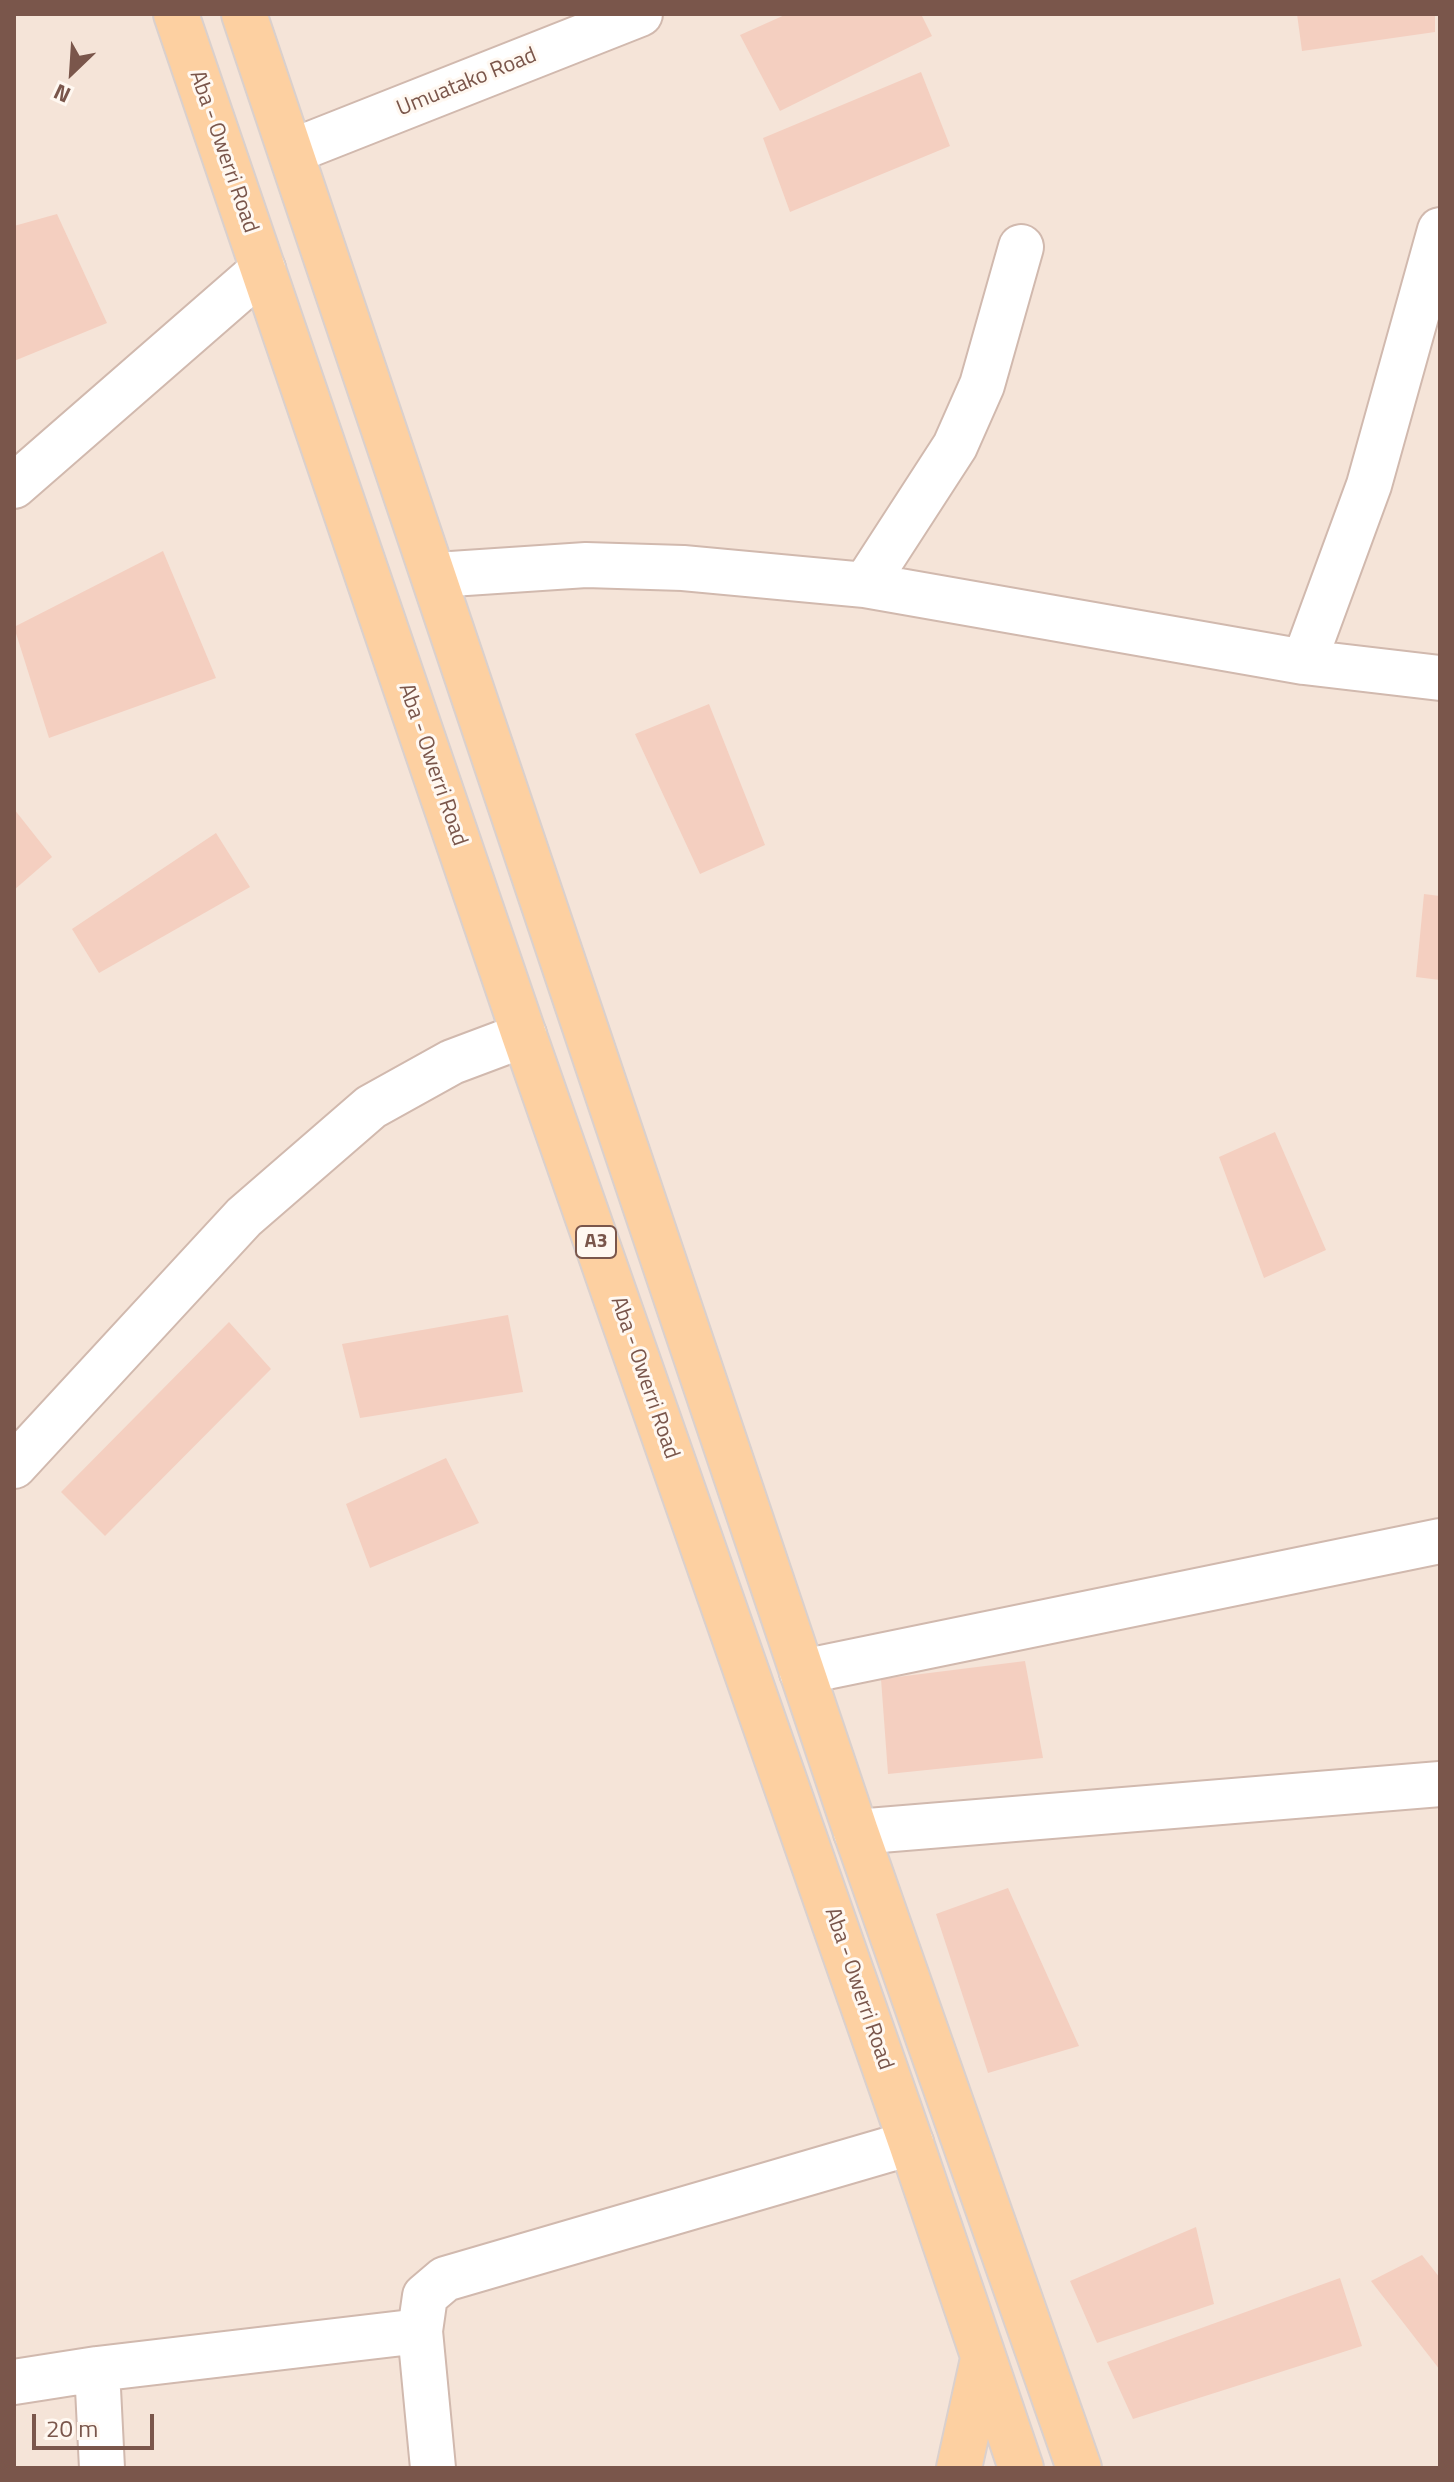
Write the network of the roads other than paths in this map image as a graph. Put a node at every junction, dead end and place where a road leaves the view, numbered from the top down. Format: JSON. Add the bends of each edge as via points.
{"nodes":[{"id":1,"x":176,"y":14,"type":"edge"},
{"id":2,"x":244,"y":14,"type":"edge"},
{"id":3,"x":640,"y":14,"type":"edge"},
{"id":4,"x":293,"y":151,"type":"junction"},
{"id":5,"x":1440,"y":230,"type":"edge"},
{"id":6,"x":1021,"y":247,"type":"dead end"},
{"id":7,"x":263,"y":269,"type":"junction"},
{"id":8,"x":14,"y":486,"type":"edge"},
{"id":9,"x":436,"y":575,"type":"junction"},
{"id":10,"x":865,"y":585,"type":"junction"},
{"id":11,"x":1304,"y":662,"type":"junction"},
{"id":12,"x":1440,"y":678,"type":"edge"},
{"id":13,"x":524,"y":1035,"type":"junction"},
{"id":14,"x":14,"y":1466,"type":"edge"},
{"id":15,"x":1440,"y":1541,"type":"edge"},
{"id":16,"x":802,"y":1672,"type":"junction"},
{"id":17,"x":1440,"y":1784,"type":"edge"},
{"id":18,"x":856,"y":1832,"type":"junction"},
{"id":19,"x":911,"y":2143,"type":"junction"},
{"id":20,"x":420,"y":2331,"type":"junction"},
{"id":21,"x":984,"y":2356,"type":"junction"},
{"id":22,"x":97,"y":2369,"type":"junction"},
{"id":23,"x":14,"y":2382,"type":"edge"},
{"id":24,"x":102,"y":2468,"type":"edge"},
{"id":25,"x":433,"y":2468,"type":"edge"},
{"id":26,"x":959,"y":2468,"type":"edge"},
{"id":27,"x":1021,"y":2468,"type":"edge"},
{"id":28,"x":1079,"y":2468,"type":"edge"}],
"edges":[{"from":1,"to":7,"type":"main road","name":"Aba - Owerri Road","number":"A3"},
{"from":2,"to":4,"type":"main road"},
{"from":3,"to":4,"type":"street","name":"Umuatako Road"},
{"from":4,"to":9,"type":"main road"},
{"from":5,"to":11,"type":"street","via":[[1369,485]]},
{"from":6,"to":10,"type":"street","via":[[982,385],[955,446]]},
{"from":7,"to":8,"type":"street"},
{"from":7,"to":13,"type":"main road","name":"Aba - Owerri Road","number":"A3"},
{"from":9,"to":10,"type":"street","via":[[586,565]]},
{"from":9,"to":16,"type":"main road"},
{"from":10,"to":11,"type":"street"},
{"from":11,"to":12,"type":"street"},
{"from":13,"to":14,"type":"street","via":[[452,1062],[371,1107],[244,1217]]},
{"from":13,"to":19,"type":"main road","name":"Aba - Owerri Road","number":"A3"},
{"from":15,"to":16,"type":"street"},
{"from":16,"to":18,"type":"main road"},
{"from":17,"to":18,"type":"street"},
{"from":18,"to":28,"type":"main road"},
{"from":19,"to":20,"type":"street","via":[[445,2279],[425,2296]]},
{"from":19,"to":21,"type":"main road","name":"Aba - Owerri Road","number":"A3"},
{"from":20,"to":22,"type":"street"},
{"from":20,"to":25,"type":"street"},
{"from":21,"to":26,"type":"main road"},
{"from":21,"to":27,"type":"main road","name":"Aba - Owerri Road","number":"A3"},
{"from":22,"to":23,"type":"street"},
{"from":22,"to":24,"type":"street"}]}
